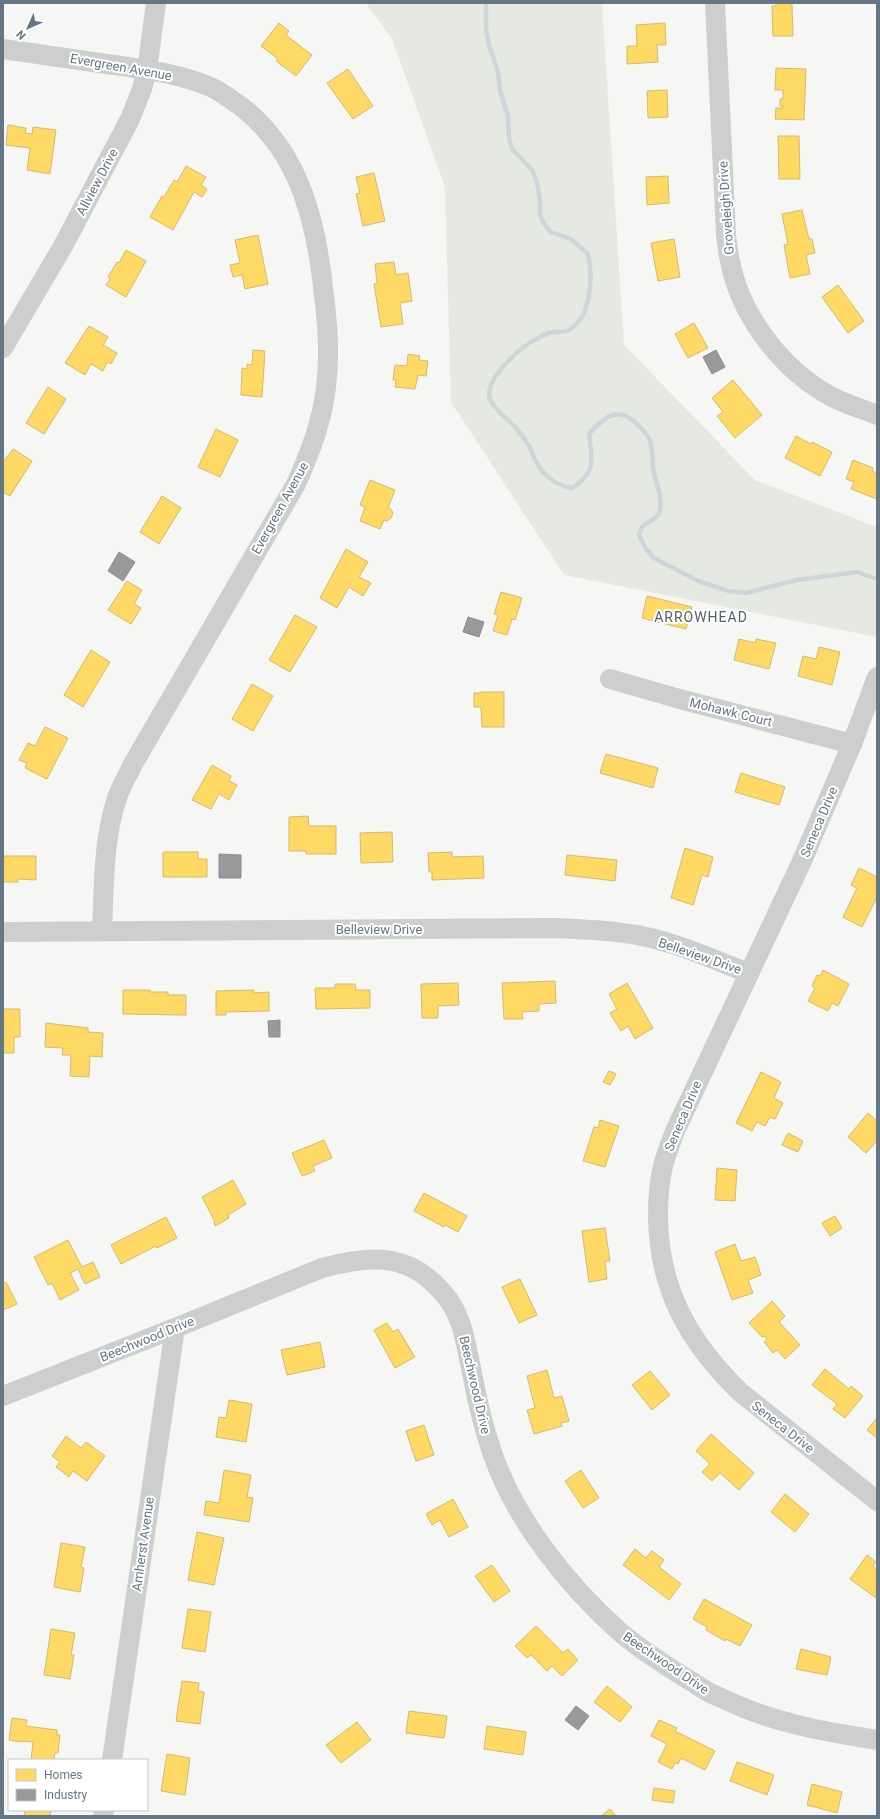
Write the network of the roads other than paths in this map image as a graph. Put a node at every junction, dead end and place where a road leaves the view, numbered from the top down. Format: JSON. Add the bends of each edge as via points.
{"nodes":[{"id":1,"x":156,"y":3,"type":"edge"},
{"id":2,"x":715,"y":3,"type":"edge"},
{"id":3,"x":3,"y":49,"type":"edge"},
{"id":4,"x":147,"y":70,"type":"junction"},
{"id":5,"x":3,"y":348,"type":"edge"},
{"id":6,"x":877,"y":415,"type":"edge"},
{"id":7,"x":877,"y":677,"type":"edge"},
{"id":8,"x":610,"y":679,"type":"dead end"},
{"id":9,"x":852,"y":744,"type":"junction"},
{"id":10,"x":102,"y":931,"type":"junction"},
{"id":11,"x":3,"y":932,"type":"edge"},
{"id":12,"x":749,"y":973,"type":"junction"},
{"id":13,"x":175,"y":1328,"type":"junction"},
{"id":14,"x":3,"y":1396,"type":"edge"},
{"id":15,"x":877,"y":1501,"type":"edge"},
{"id":16,"x":877,"y":1740,"type":"edge"},
{"id":17,"x":112,"y":1759,"type":"edge"}],
"edges":[{"from":1,"to":4,"type":"street","name":"Allview Drive"},
{"from":2,"to":6,"type":"street","name":"Groveleigh Drive","via":[[726,234],[737,286],[763,337],[794,370],[832,397]]},
{"from":3,"to":4,"type":"street","name":"Evergreen Avenue"},
{"from":4,"to":5,"type":"street","name":"Allview Drive","via":[[130,119],[63,246]]},
{"from":4,"to":10,"type":"street","name":"Evergreen Avenue","via":[[186,79],[219,92],[263,126],[282,148],[303,194],[315,235],[322,272],[329,356],[320,420],[311,451],[296,484],[132,764],[118,797],[107,846]]},
{"from":7,"to":9,"type":"street","name":"Seneca Drive"},
{"from":8,"to":9,"type":"street","name":"Mohawk Court"},
{"from":9,"to":12,"type":"street","name":"Seneca Drive","via":[[802,861]]},
{"from":10,"to":11,"type":"street","name":"Belleview Drive"},
{"from":10,"to":12,"type":"street","name":"Belleview Drive","via":[[549,928],[595,930],[668,942]]},
{"from":12,"to":15,"type":"street","name":"Seneca Drive","via":[[675,1131],[663,1167],[658,1197],[662,1267],[672,1297],[686,1326],[720,1373],[764,1413]]},
{"from":13,"to":14,"type":"street","name":"Beechwood Drive"},
{"from":13,"to":16,"type":"street","name":"Beechwood Drive","via":[[322,1268],[341,1263],[390,1260],[421,1271],[438,1287],[454,1308],[462,1330],[482,1422],[492,1454],[507,1487],[522,1515],[545,1548],[595,1608],[646,1653],[715,1696],[788,1723]]},
{"from":13,"to":17,"type":"street","name":"Amherst Avenue"}]}
